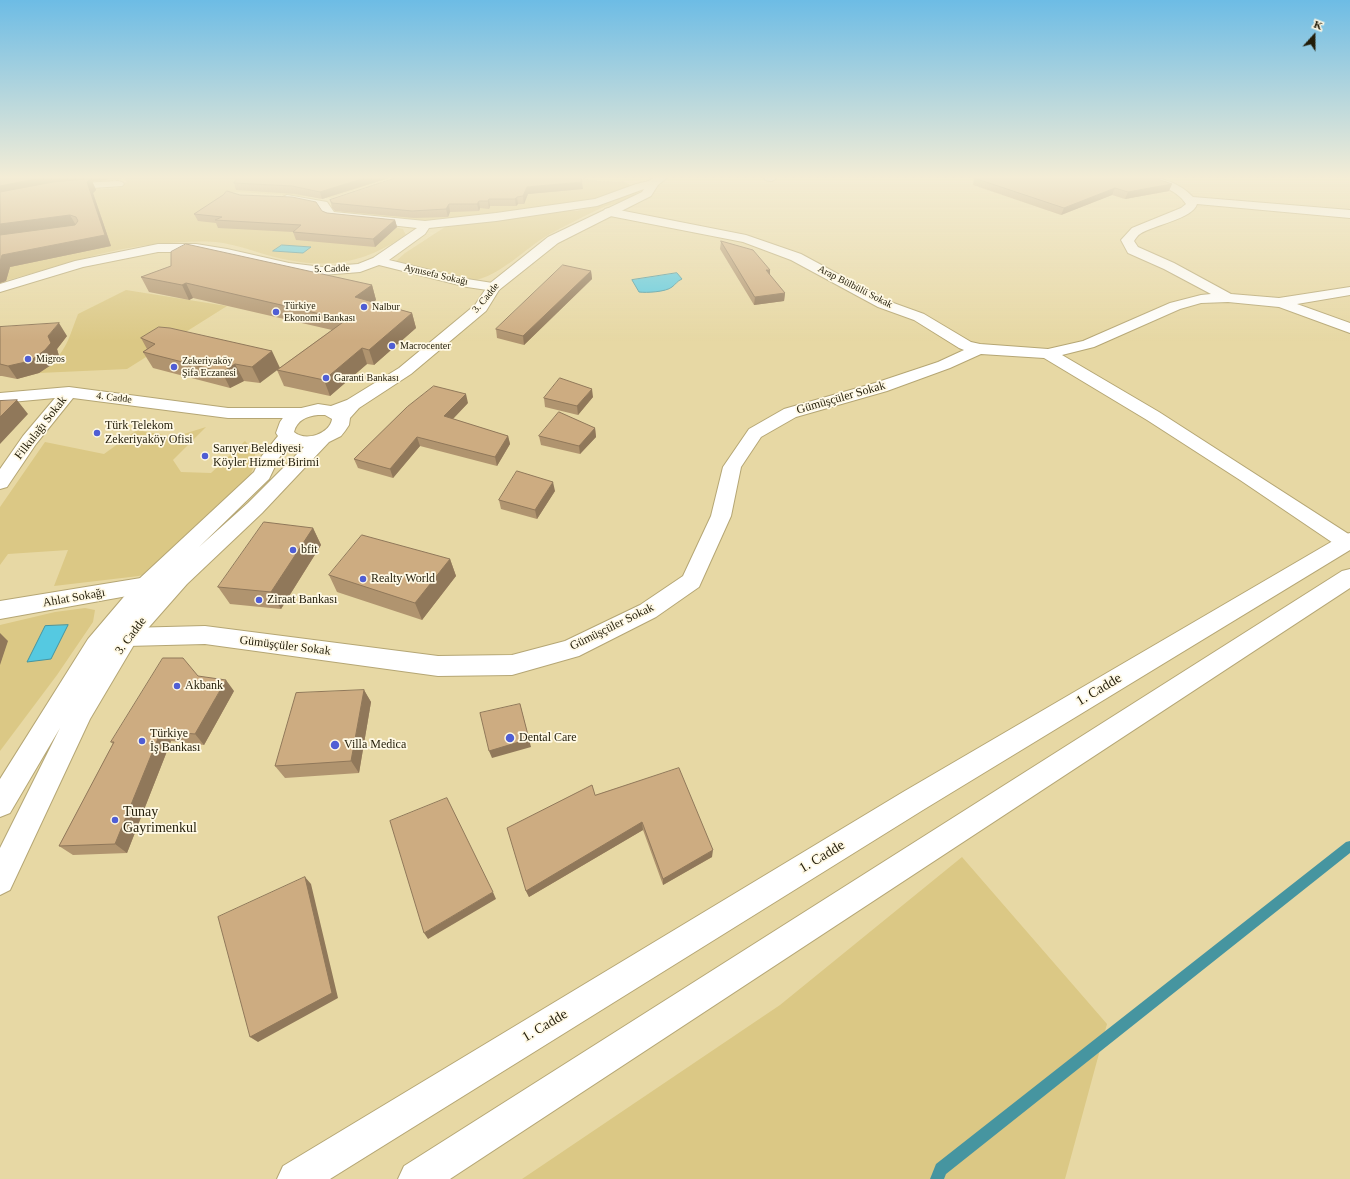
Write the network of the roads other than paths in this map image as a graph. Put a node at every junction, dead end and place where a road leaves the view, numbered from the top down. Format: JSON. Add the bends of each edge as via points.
{"nodes":[{"id":1,"x":421,"y":231,"type":"edge"},
{"id":2,"x":570,"y":231,"type":"edge"},
{"id":3,"x":709,"y":231,"type":"edge"},
{"id":4,"x":1136,"y":231,"type":"edge"},
{"id":5,"x":378,"y":262,"type":"junction"},
{"id":6,"x":494,"y":286,"type":"junction"},
{"id":7,"x":0,"y":288,"type":"edge"},
{"id":8,"x":1350,"y":290,"type":"edge"},
{"id":9,"x":1228,"y":298,"type":"junction"},
{"id":10,"x":1280,"y":302,"type":"junction"},
{"id":11,"x":1350,"y":328,"type":"edge"},
{"id":12,"x":979,"y":350,"type":"junction"},
{"id":13,"x":1048,"y":354,"type":"junction"},
{"id":14,"x":68,"y":392,"type":"junction"},
{"id":15,"x":0,"y":398,"type":"edge"},
{"id":16,"x":228,"y":413,"type":"junction"},
{"id":17,"x":301,"y":413,"type":"junction"},
{"id":18,"x":337,"y":414,"type":"junction"},
{"id":19,"x":286,"y":432,"type":"junction"},
{"id":20,"x":323,"y":438,"type":"junction"},
{"id":21,"x":0,"y":483,"type":"edge"},
{"id":22,"x":1348,"y":541,"type":"edge"},
{"id":23,"x":1350,"y":578,"type":"edge"},
{"id":24,"x":147,"y":585,"type":"junction"},
{"id":25,"x":0,"y":610,"type":"edge"},
{"id":26,"x":127,"y":637,"type":"junction"},
{"id":27,"x":0,"y":804,"type":"edge"},
{"id":28,"x":0,"y":880,"type":"edge"},
{"id":29,"x":296,"y":1179,"type":"edge"},
{"id":30,"x":417,"y":1179,"type":"edge"}],
"edges":[{"from":1,"to":5,"type":"street","name":"5. Cadde"},
{"from":2,"to":6,"type":"street","name":"3. Cadde","via":[[552,240]]},
{"from":3,"to":12,"type":"street","name":"Arap Bülbülü Sokak","via":[[746,238],[796,256],[883,304],[919,317],[964,345]]},
{"from":4,"to":9,"type":"street","via":[[1127,240],[1133,250]]},
{"from":5,"to":6,"type":"street","name":"Aynısefa Sokağı","via":[[467,283]]},
{"from":5,"to":7,"type":"street","name":"5. Cadde","via":[[360,268],[322,271],[196,248],[158,248],[80,264]]},
{"from":6,"to":18,"type":"street","name":"3. Cadde","via":[[476,313],[405,371]]},
{"from":8,"to":10,"type":"street"},
{"from":9,"to":10,"type":"street"},
{"from":9,"to":13,"type":"street","via":[[1201,299],[1175,306],[1088,344]]},
{"from":10,"to":11,"type":"street"},
{"from":12,"to":13,"type":"street"},
{"from":12,"to":26,"type":"street","name":"Gümüşçüler Sokak","via":[[881,387],[790,413],[755,433],[732,467],[721,516],[691,581],[648,611],[571,648],[512,665],[438,666],[205,635]]},
{"from":13,"to":22,"type":"street","via":[[1153,416]]},
{"from":14,"to":15,"type":"street","name":"4. Cadde"},
{"from":14,"to":16,"type":"street","name":"4. Cadde"},
{"from":14,"to":21,"type":"street","name":"Filkulağı Sokak"},
{"from":16,"to":17,"type":"street"},
{"from":16,"to":19,"type":"street","via":[[240,420]]},
{"from":17,"to":18,"type":"street","via":[[318,409]]},
{"from":17,"to":19,"type":"street","name":"3. Cadde","via":[[290,420]]},
{"from":18,"to":20,"type":"street","name":"3. Cadde","via":[[341,423]]},
{"from":19,"to":20,"type":"street","via":[[299,441]]},
{"from":19,"to":24,"type":"street","name":"3. Cadde","via":[[262,475]]},
{"from":20,"to":26,"type":"street","name":"3. Cadde","via":[[255,508],[179,578]]},
{"from":22,"to":29,"type":"street","name":"1. Cadde","via":[[920,797]]},
{"from":23,"to":30,"type":"street"},
{"from":24,"to":25,"type":"street","name":"Ahlat Sokağı"},
{"from":24,"to":27,"type":"street","name":"3. Cadde","via":[[96,646]]},
{"from":26,"to":28,"type":"street","name":"3. Cadde","via":[[80,713]]}]}
